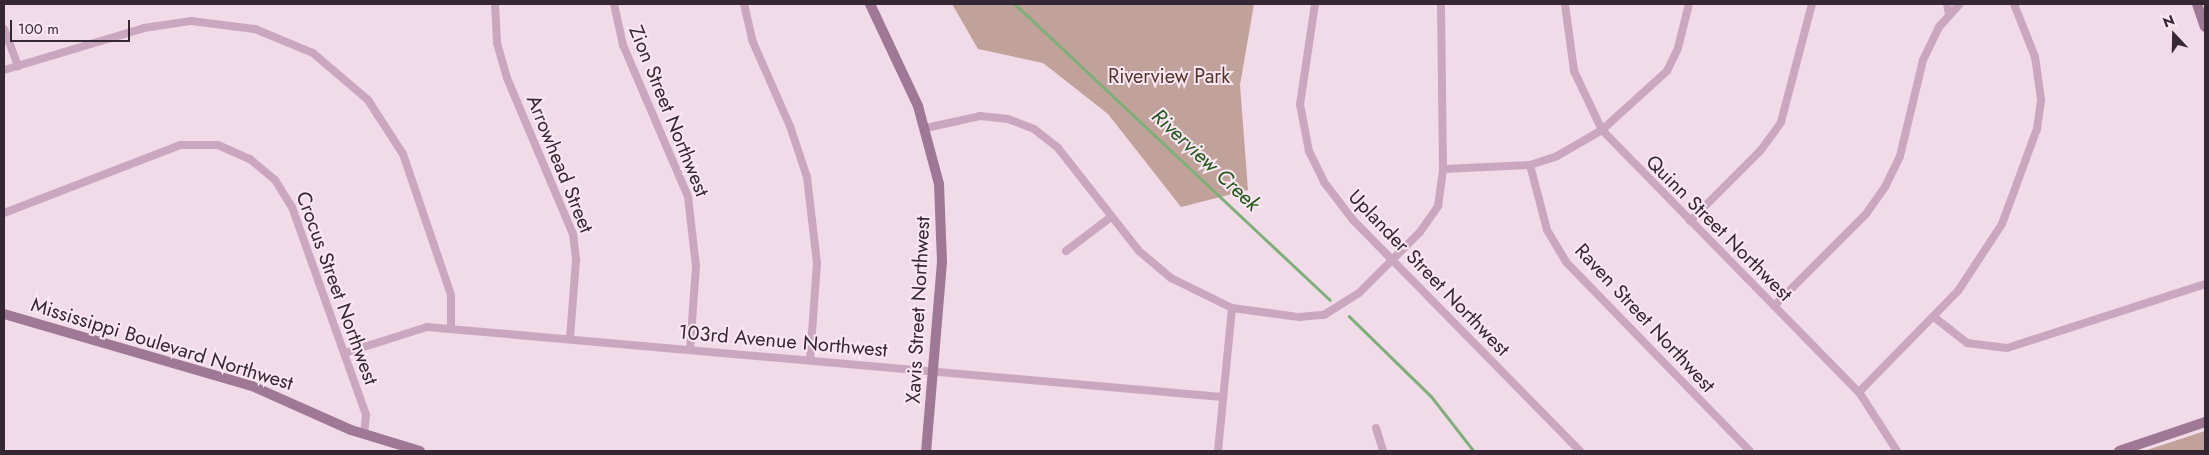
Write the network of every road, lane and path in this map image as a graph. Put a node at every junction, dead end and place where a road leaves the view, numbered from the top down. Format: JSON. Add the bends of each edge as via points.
{"nodes":[{"id":1,"x":495,"y":4,"type":"edge"},
{"id":2,"x":614,"y":4,"type":"edge"},
{"id":3,"x":744,"y":4,"type":"edge"},
{"id":4,"x":870,"y":4,"type":"edge"},
{"id":5,"x":1315,"y":4,"type":"edge"},
{"id":6,"x":1441,"y":4,"type":"edge"},
{"id":7,"x":1565,"y":4,"type":"edge"},
{"id":8,"x":1689,"y":4,"type":"edge"},
{"id":9,"x":1812,"y":4,"type":"edge"},
{"id":10,"x":1947,"y":4,"type":"edge"},
{"id":11,"x":1960,"y":4,"type":"edge"},
{"id":12,"x":2014,"y":4,"type":"edge"},
{"id":13,"x":2197,"y":4,"type":"edge"},
{"id":14,"x":1949,"y":14,"type":"junction"},
{"id":15,"x":2205,"y":27,"type":"edge"},
{"id":16,"x":4,"y":29,"type":"edge"},
{"id":17,"x":18,"y":66,"type":"junction"},
{"id":18,"x":4,"y":70,"type":"edge"},
{"id":19,"x":926,"y":128,"type":"junction"},
{"id":20,"x":1602,"y":130,"type":"junction"},
{"id":21,"x":1530,"y":165,"type":"junction"},
{"id":22,"x":1443,"y":169,"type":"junction"},
{"id":23,"x":4,"y":213,"type":"edge"},
{"id":24,"x":1111,"y":217,"type":"junction"},
{"id":25,"x":1690,"y":221,"type":"junction"},
{"id":26,"x":1066,"y":251,"type":"dead end"},
{"id":27,"x":1392,"y":260,"type":"junction"},
{"id":28,"x":2205,"y":284,"type":"edge"},
{"id":29,"x":1774,"y":306,"type":"junction"},
{"id":30,"x":1232,"y":308,"type":"junction"},
{"id":31,"x":4,"y":314,"type":"edge"},
{"id":32,"x":1934,"y":317,"type":"junction"},
{"id":33,"x":451,"y":328,"type":"junction"},
{"id":34,"x":570,"y":338,"type":"junction"},
{"id":35,"x":690,"y":349,"type":"junction"},
{"id":36,"x":345,"y":353,"type":"junction"},
{"id":37,"x":810,"y":360,"type":"junction"},
{"id":38,"x":933,"y":371,"type":"junction"},
{"id":39,"x":1860,"y":392,"type":"junction"},
{"id":40,"x":1222,"y":397,"type":"junction"},
{"id":41,"x":2205,"y":422,"type":"edge"},
{"id":42,"x":1376,"y":428,"type":"dead end"},
{"id":43,"x":364,"y":434,"type":"junction"},
{"id":44,"x":420,"y":451,"type":"edge"},
{"id":45,"x":926,"y":451,"type":"edge"},
{"id":46,"x":1218,"y":451,"type":"edge"},
{"id":47,"x":1382,"y":451,"type":"edge"},
{"id":48,"x":1580,"y":451,"type":"edge"},
{"id":49,"x":1750,"y":451,"type":"edge"},
{"id":50,"x":1897,"y":451,"type":"edge"},
{"id":51,"x":2119,"y":451,"type":"edge"}],
"edges":[{"from":1,"to":34,"type":"street","name":"Arrowhead Street","via":[[497,42],[507,78],[573,234],[576,260]]},
{"from":2,"to":35,"type":"street","name":"Zion Street Northwest","via":[[623,45],[679,168],[691,210],[696,266]]},
{"from":3,"to":37,"type":"street","via":[[752,40],[790,126],[807,177],[817,263]]},
{"from":4,"to":19,"type":"street","name":"Xavis Street Northwest"},
{"from":5,"to":27,"type":"street","name":"Uplander Street Northwest","via":[[1301,98],[1306,143],[1333,195]]},
{"from":6,"to":22,"type":"street"},
{"from":7,"to":20,"type":"street","name":"Quinn Street Northwest","via":[[1574,71]]},
{"from":8,"to":20,"type":"street","via":[[1678,48],[1666,71]]},
{"from":9,"to":25,"type":"street","via":[[1781,122],[1761,150]]},
{"from":10,"to":14,"type":"street"},
{"from":11,"to":14,"type":"street"},
{"from":12,"to":32,"type":"street","via":[[2038,72],[2037,129],[1988,251]]},
{"from":13,"to":15,"type":"street"},
{"from":14,"to":29,"type":"street","via":[[1923,60],[1900,156],[1885,187],[1852,230]]},
{"from":16,"to":17,"type":"street"},
{"from":17,"to":18,"type":"street"},
{"from":17,"to":33,"type":"street","via":[[144,28],[191,21],[254,29],[314,53],[368,100],[400,150],[451,295]]},
{"from":19,"to":24,"type":"street","via":[[980,116],[1008,119],[1034,130],[1058,148]]},
{"from":19,"to":38,"type":"street","name":"Xavis Street Northwest","via":[[942,222]]},
{"from":20,"to":21,"type":"street","via":[[1557,156]]},
{"from":20,"to":25,"type":"street","name":"Quinn Street Northwest"},
{"from":21,"to":22,"type":"street"},
{"from":21,"to":49,"type":"street","name":"Raven Street Northwest","via":[[1547,230],[1566,262]]},
{"from":22,"to":27,"type":"street","via":[[1434,214]]},
{"from":23,"to":36,"type":"street","name":"Crocus Street Northwest","via":[[168,147],[202,143],[231,149],[260,165],[287,196]]},
{"from":24,"to":26,"type":"street"},
{"from":24,"to":30,"type":"street","via":[[1160,270]]},
{"from":25,"to":29,"type":"street","name":"Quinn Street Northwest"},
{"from":27,"to":30,"type":"street","via":[[1347,304],[1324,315],[1299,317]]},
{"from":27,"to":48,"type":"street","name":"Uplander Street Northwest"},
{"from":28,"to":32,"type":"street","via":[[2007,348],[1967,342]]},
{"from":29,"to":39,"type":"street","name":"Quinn Street Northwest"},
{"from":30,"to":40,"type":"street"},
{"from":31,"to":43,"type":"street","name":"Mississippi Boulevard Northwest","via":[[252,386]]},
{"from":32,"to":39,"type":"street"},
{"from":33,"to":34,"type":"street","name":"103rd Avenue Northwest"},
{"from":33,"to":36,"type":"street","name":"103rd Avenue Northwest","via":[[418,328]]},
{"from":34,"to":35,"type":"street","name":"103rd Avenue Northwest"},
{"from":35,"to":37,"type":"street","name":"103rd Avenue Northwest"},
{"from":36,"to":43,"type":"street","name":"Crocus Street Northwest","via":[[366,415]]},
{"from":37,"to":38,"type":"street","name":"103rd Avenue Northwest"},
{"from":38,"to":40,"type":"street","name":"103rd Avenue Northwest"},
{"from":38,"to":45,"type":"street","name":"Xavis Street Northwest"},
{"from":39,"to":50,"type":"street","name":"Quinn Street Northwest"},
{"from":40,"to":46,"type":"street"},
{"from":41,"to":51,"type":"street"},
{"from":42,"to":47,"type":"street"},
{"from":43,"to":44,"type":"street","name":"Mississippi Boulevard Northwest"}]}
